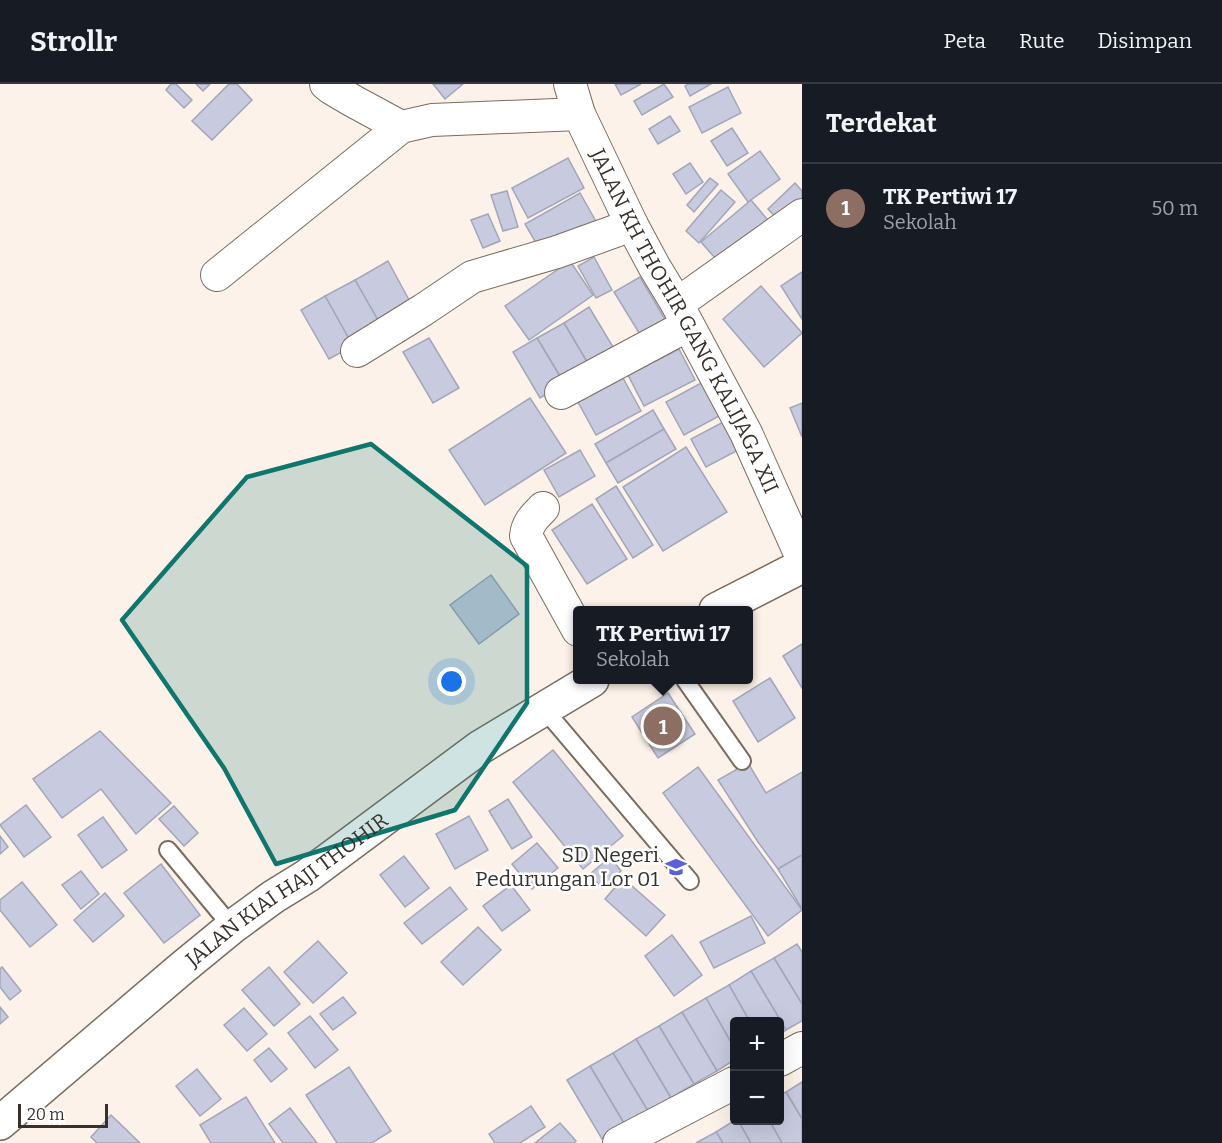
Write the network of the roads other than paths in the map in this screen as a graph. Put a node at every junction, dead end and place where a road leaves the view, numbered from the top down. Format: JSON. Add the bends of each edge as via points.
{"nodes":[{"id":1,"x":326,"y":84,"type":"edge"},
{"id":2,"x":570,"y":84,"type":"edge"},
{"id":3,"x":579,"y":114,"type":"junction"},
{"id":4,"x":401,"y":127,"type":"junction"},
{"id":5,"x":802,"y":215,"type":"edge"},
{"id":6,"x":632,"y":225,"type":"junction"},
{"id":7,"x":217,"y":275,"type":"dead end"},
{"id":8,"x":682,"y":314,"type":"junction"},
{"id":9,"x":357,"y":351,"type":"dead end"},
{"id":10,"x":561,"y":393,"type":"dead end"},
{"id":11,"x":543,"y":508,"type":"dead end"},
{"id":12,"x":802,"y":558,"type":"edge"},
{"id":13,"x":802,"y":566,"type":"edge"},
{"id":14,"x":724,"y":606,"type":"edge"},
{"id":15,"x":573,"y":621,"type":"edge"},
{"id":16,"x":585,"y":684,"type":"edge"},
{"id":17,"x":688,"y":684,"type":"edge"},
{"id":18,"x":544,"y":709,"type":"junction"},
{"id":19,"x":742,"y":761,"type":"dead end"},
{"id":20,"x":168,"y":850,"type":"dead end"},
{"id":21,"x":690,"y":881,"type":"dead end"},
{"id":22,"x":232,"y":927,"type":"junction"},
{"id":23,"x":802,"y":1048,"type":"edge"},
{"id":24,"x":784,"y":1058,"type":"edge"},
{"id":25,"x":730,"y":1086,"type":"edge"},
{"id":26,"x":0,"y":1123,"type":"edge"},
{"id":27,"x":620,"y":1143,"type":"edge"}],
"edges":[{"from":1,"to":4,"type":"street"},
{"from":2,"to":3,"type":"street","name":"JALAN KH THOHIR GANG KALIJAGA XII"},
{"from":3,"to":4,"type":"street","via":[[432,120]]},
{"from":3,"to":6,"type":"street","name":"JALAN KH THOHIR GANG KALIJAGA XII"},
{"from":4,"to":7,"type":"street"},
{"from":5,"to":8,"type":"street"},
{"from":6,"to":8,"type":"street","name":"JALAN KH THOHIR GANG KALIJAGA XII"},
{"from":6,"to":9,"type":"street","via":[[472,277]]},
{"from":8,"to":10,"type":"street"},
{"from":8,"to":12,"type":"street","name":"JALAN KH THOHIR GANG KALIJAGA XII","via":[[746,433]]},
{"from":11,"to":15,"type":"street","via":[[530,522],[525,536]]},
{"from":13,"to":14,"type":"street"},
{"from":16,"to":18,"type":"street","name":"JALAN KIAI HAJI THOHIR"},
{"from":17,"to":19,"type":"lane"},
{"from":18,"to":21,"type":"lane"},
{"from":18,"to":22,"type":"street","name":"JALAN KIAI HAJI THOHIR","via":[[479,748]]},
{"from":20,"to":22,"type":"lane"},
{"from":22,"to":26,"type":"street","name":"JALAN KIAI HAJI THOHIR"},
{"from":23,"to":24,"type":"street"},
{"from":25,"to":27,"type":"street"}]}
